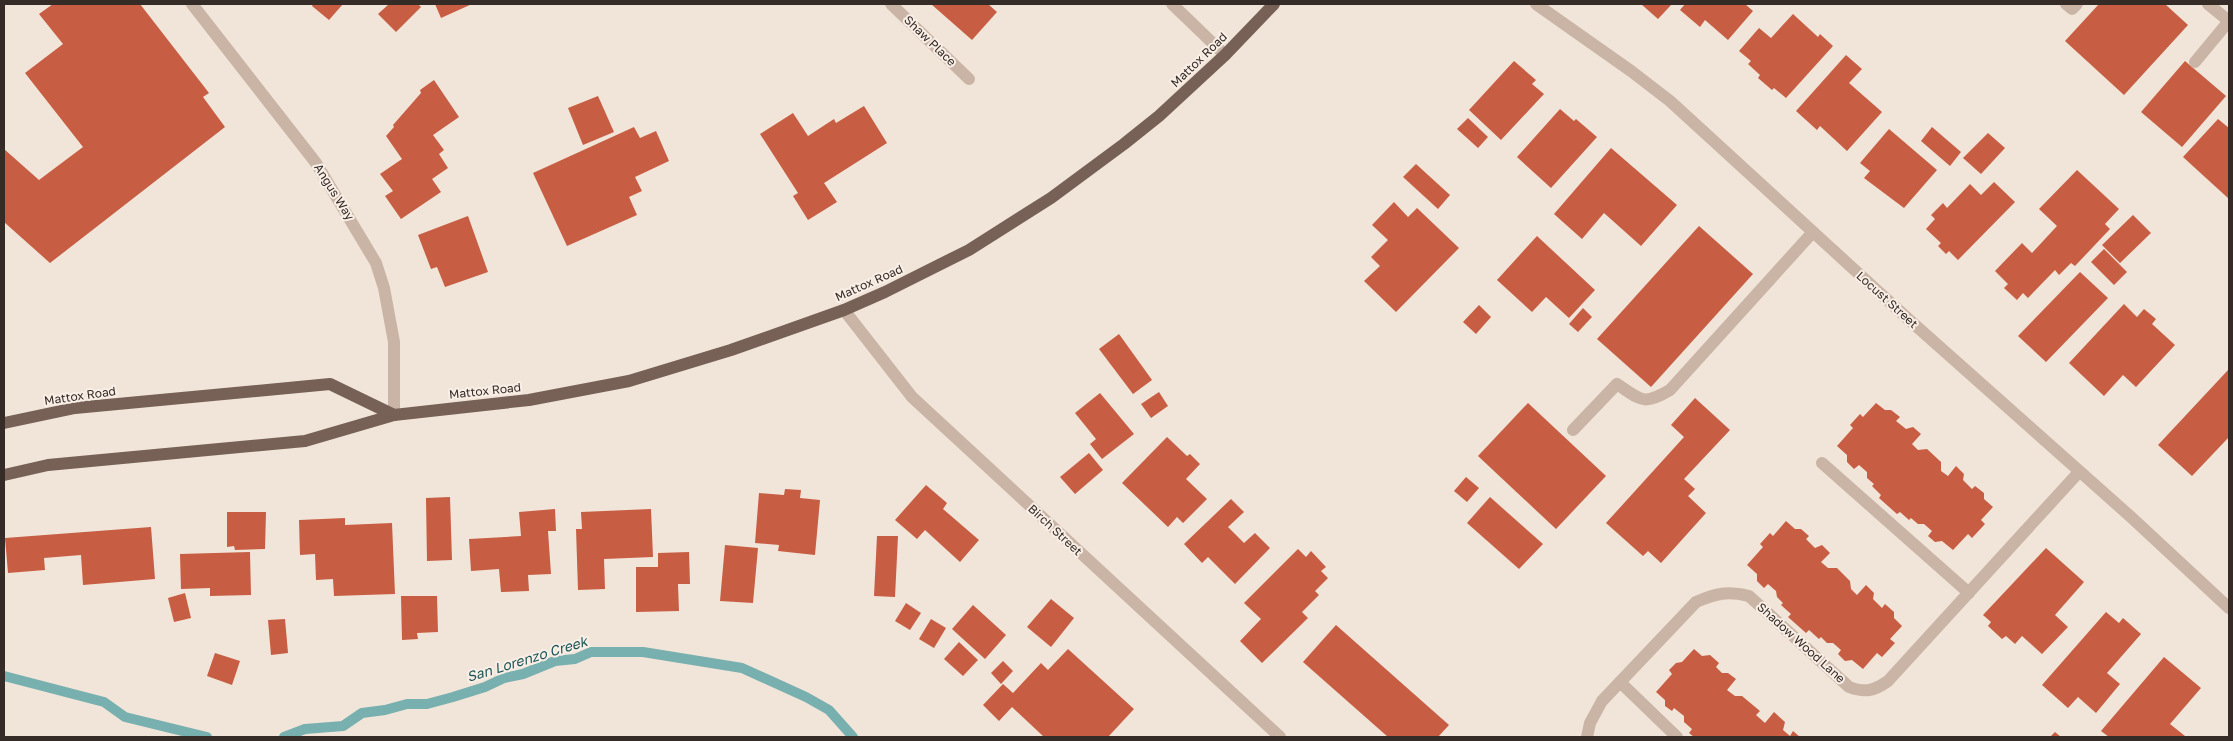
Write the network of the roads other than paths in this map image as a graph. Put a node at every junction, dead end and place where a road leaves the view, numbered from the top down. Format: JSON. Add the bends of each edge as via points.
{"nodes":[{"id":1,"x":192,"y":4,"type":"edge"},
{"id":2,"x":891,"y":4,"type":"edge"},
{"id":3,"x":1172,"y":4,"type":"edge"},
{"id":4,"x":1274,"y":4,"type":"edge"},
{"id":5,"x":1536,"y":4,"type":"edge"},
{"id":6,"x":2066,"y":4,"type":"edge"},
{"id":7,"x":2077,"y":4,"type":"edge"},
{"id":8,"x":2208,"y":4,"type":"edge"},
{"id":9,"x":2229,"y":21,"type":"edge"},
{"id":10,"x":1225,"y":55,"type":"junction"},
{"id":11,"x":2195,"y":62,"type":"dead end"},
{"id":12,"x":969,"y":79,"type":"dead end"},
{"id":13,"x":1812,"y":232,"type":"junction"},
{"id":14,"x":844,"y":310,"type":"junction"},
{"id":15,"x":394,"y":415,"type":"junction"},
{"id":16,"x":4,"y":423,"type":"edge"},
{"id":17,"x":1573,"y":430,"type":"dead end"},
{"id":18,"x":1822,"y":464,"type":"dead end"},
{"id":19,"x":2079,"y":472,"type":"junction"},
{"id":20,"x":4,"y":476,"type":"edge"},
{"id":21,"x":1969,"y":593,"type":"junction"},
{"id":22,"x":2229,"y":608,"type":"edge"},
{"id":23,"x":1620,"y":682,"type":"junction"},
{"id":24,"x":1280,"y":737,"type":"edge"},
{"id":25,"x":1587,"y":737,"type":"edge"},
{"id":26,"x":1677,"y":737,"type":"edge"}],
"edges":[{"from":1,"to":15,"type":"street","name":"Angus Way","via":[[312,157],[376,263],[394,342]]},
{"from":2,"to":12,"type":"street","name":"Shaw Place"},
{"from":3,"to":10,"type":"street"},
{"from":4,"to":10,"type":"main road","name":"Mattox Road"},
{"from":5,"to":13,"type":"street","name":"Locust Street","via":[[1670,101]]},
{"from":6,"to":7,"type":"street","via":[[2072,9]]},
{"from":8,"to":9,"type":"street"},
{"from":9,"to":11,"type":"street"},
{"from":10,"to":14,"type":"main road","name":"Mattox Road","via":[[1124,144],[1051,198],[969,250]]},
{"from":13,"to":17,"type":"street","via":[[1670,390],[1655,399],[1640,400],[1617,384]]},
{"from":13,"to":19,"type":"street","name":"Locust Street"},
{"from":14,"to":15,"type":"main road","name":"Mattox Road","via":[[731,350],[629,381],[529,400]]},
{"from":14,"to":24,"type":"street","name":"Birch Street","via":[[912,397]]},
{"from":15,"to":16,"type":"main road","name":"Mattox Road","via":[[330,384],[75,408]]},
{"from":15,"to":20,"type":"main road","name":"Mattox Road","via":[[305,441],[48,465]]},
{"from":18,"to":21,"type":"street"},
{"from":19,"to":21,"type":"street","name":"Shadow Wood Lane"},
{"from":19,"to":22,"type":"street","name":"Locust Street"},
{"from":21,"to":23,"type":"street","name":"Shadow Wood Lane","via":[[1876,690],[1862,692],[1849,687],[1749,596],[1731,592],[1696,602]]},
{"from":23,"to":25,"type":"street","name":"Shadow Wood Lane","via":[[1602,701],[1590,723]]},
{"from":23,"to":26,"type":"street"}]}
